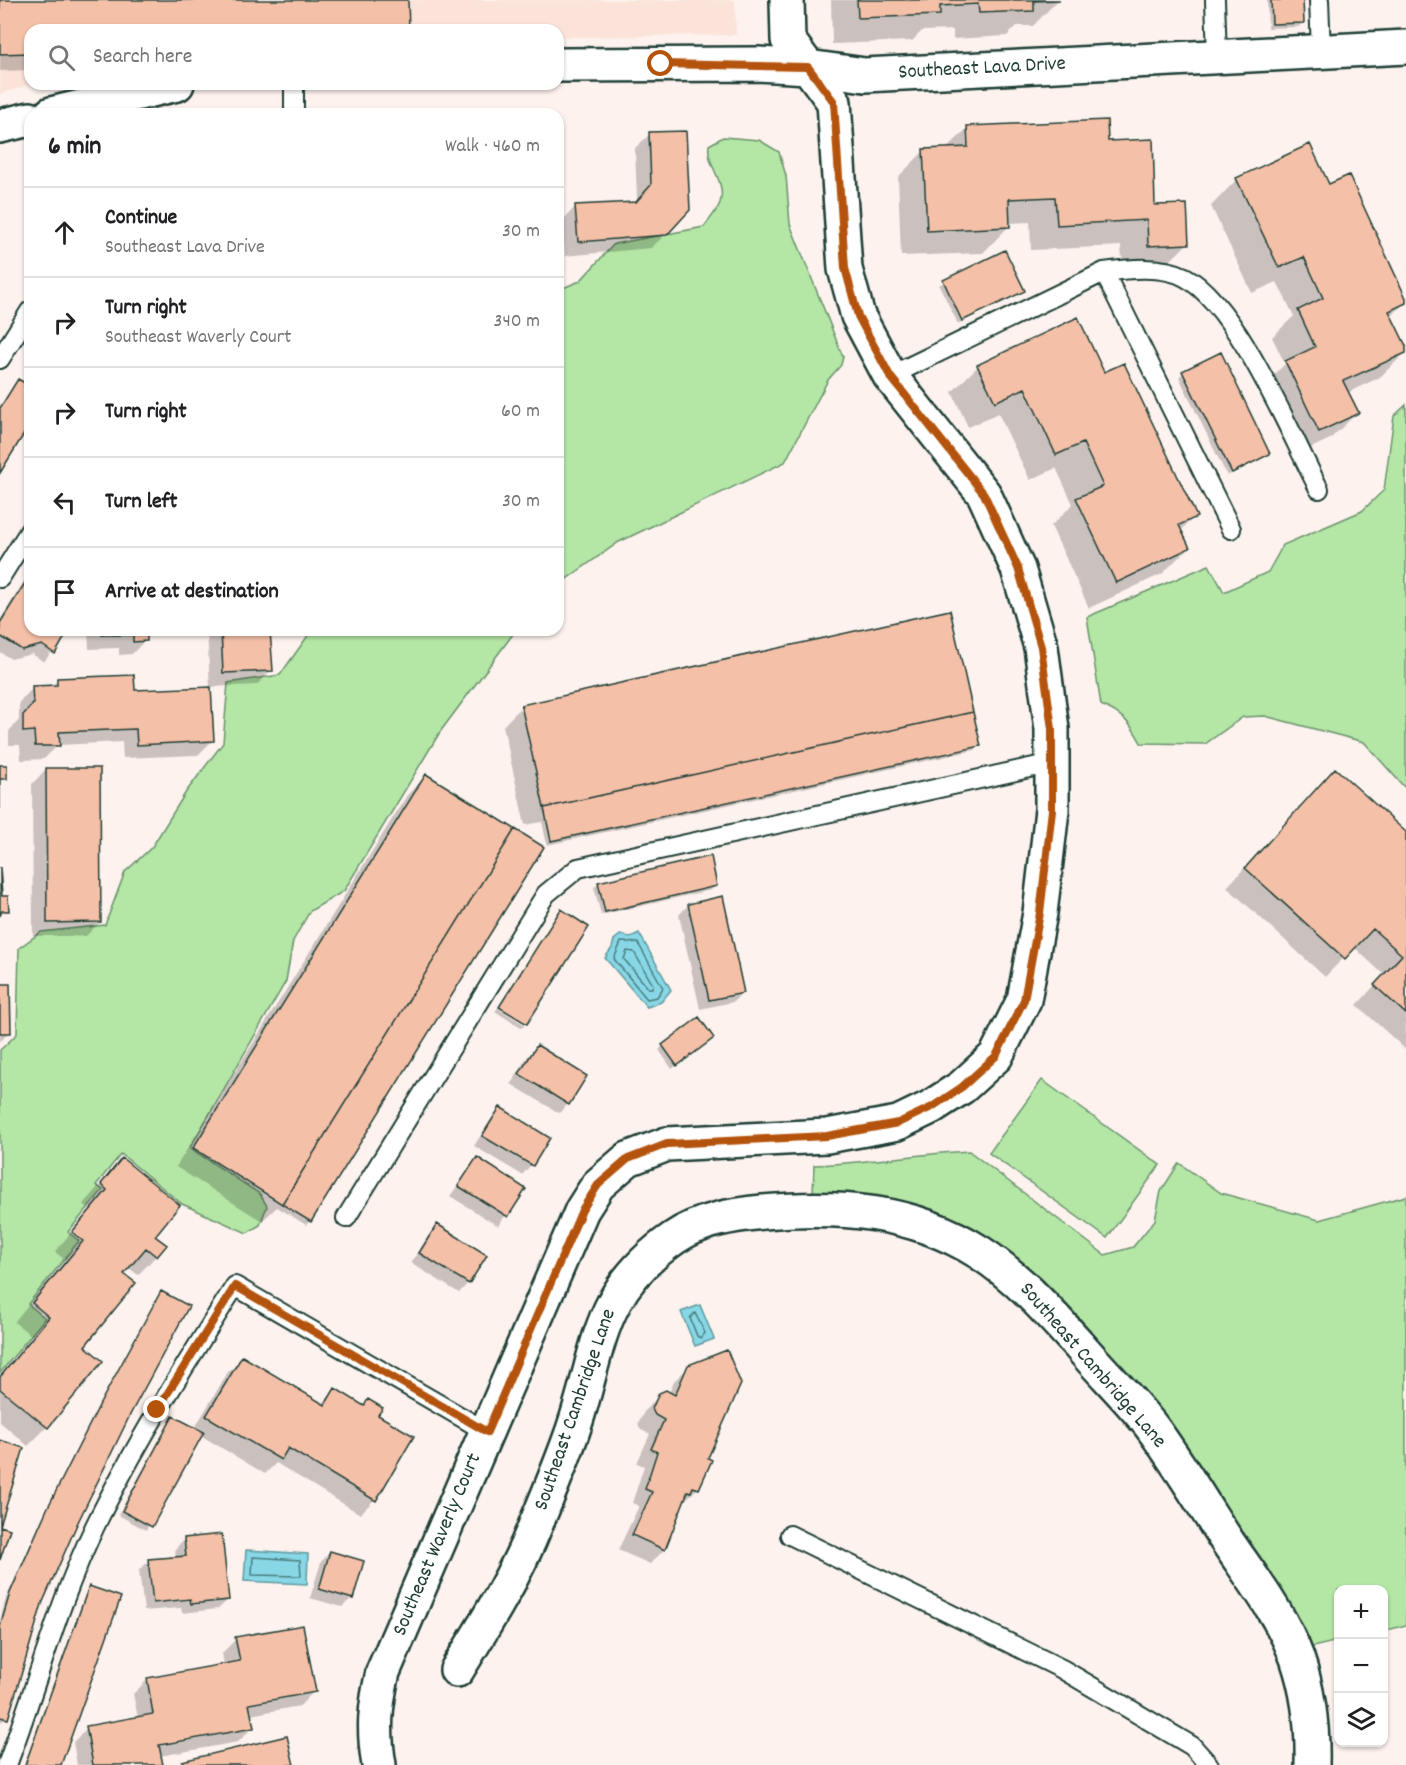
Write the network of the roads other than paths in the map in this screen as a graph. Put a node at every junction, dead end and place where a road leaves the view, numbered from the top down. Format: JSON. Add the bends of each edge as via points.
{"nodes":[{"id":1,"x":787,"y":0,"type":"edge"},
{"id":2,"x":1215,"y":0,"type":"edge"},
{"id":3,"x":1319,"y":0,"type":"edge"},
{"id":4,"x":1406,"y":47,"type":"edge"},
{"id":5,"x":1321,"y":51,"type":"junction"},
{"id":6,"x":1217,"y":56,"type":"junction"},
{"id":7,"x":564,"y":65,"type":"edge"},
{"id":8,"x":808,"y":67,"type":"junction"},
{"id":9,"x":159,"y":90,"type":"edge"},
{"id":10,"x":294,"y":90,"type":"edge"},
{"id":11,"x":109,"y":107,"type":"edge"},
{"id":12,"x":294,"y":108,"type":"edge"},
{"id":13,"x":24,"y":120,"type":"edge"},
{"id":14,"x":0,"y":126,"type":"edge"},
{"id":15,"x":1104,"y":272,"type":"junction"},
{"id":16,"x":24,"y":321,"type":"edge"},
{"id":17,"x":0,"y":359,"type":"edge"},
{"id":18,"x":890,"y":376,"type":"junction"},
{"id":19,"x":1319,"y":489,"type":"dead end"},
{"id":20,"x":1231,"y":529,"type":"dead end"},
{"id":21,"x":24,"y":540,"type":"edge"},
{"id":22,"x":0,"y":578,"type":"edge"},
{"id":23,"x":1052,"y":763,"type":"junction"},
{"id":24,"x":346,"y":1218,"type":"dead end"},
{"id":25,"x":487,"y":1432,"type":"junction"},
{"id":26,"x":790,"y":1535,"type":"dead end"},
{"id":27,"x":457,"y":1670,"type":"dead end"},
{"id":28,"x":7,"y":1765,"type":"edge"},
{"id":29,"x":379,"y":1765,"type":"edge"},
{"id":30,"x":1209,"y":1765,"type":"edge"},
{"id":31,"x":1311,"y":1765,"type":"edge"}],
"edges":[{"from":1,"to":8,"type":"street","name":"Southeast Waverly Court","via":[[788,40]]},
{"from":2,"to":6,"type":"lane"},
{"from":3,"to":5,"type":"lane"},
{"from":4,"to":5,"type":"street","name":"Southeast Lava Drive"},
{"from":5,"to":6,"type":"street","name":"Southeast Lava Drive"},
{"from":6,"to":8,"type":"street","name":"Southeast Lava Drive","via":[[865,75]]},
{"from":7,"to":8,"type":"street","name":"Southeast Lava Drive"},
{"from":8,"to":18,"type":"street","name":"Southeast Waverly Court","via":[[834,102],[845,268],[858,316]]},
{"from":9,"to":11,"type":"street"},
{"from":10,"to":12,"type":"lane"},
{"from":13,"to":14,"type":"street"},
{"from":15,"to":18,"type":"lane"},
{"from":15,"to":19,"type":"lane","via":[[1141,267],[1185,277],[1220,308],[1250,354]]},
{"from":15,"to":20,"type":"lane"},
{"from":16,"to":17,"type":"lane"},
{"from":18,"to":23,"type":"street","name":"Southeast Waverly Court","via":[[984,494],[1018,568],[1041,647],[1052,729]]},
{"from":21,"to":22,"type":"lane"},
{"from":23,"to":24,"type":"lane","via":[[578,868],[546,894]]},
{"from":23,"to":25,"type":"street","name":"Southeast Waverly Court","via":[[1052,810],[1044,883],[1026,990],[996,1056],[962,1087],[898,1123],[827,1136],[667,1144],[628,1159],[598,1185],[582,1210]]},
{"from":25,"to":28,"type":"lane","via":[[235,1286],[157,1410],[95,1527],[50,1635]]},
{"from":25,"to":29,"type":"street","name":"Southeast Waverly Court","via":[[383,1672],[374,1735]]},
{"from":26,"to":30,"type":"lane","via":[[1062,1669],[1192,1746]]},
{"from":27,"to":31,"type":"street","name":"Southeast Cambridge Lane","via":[[495,1609],[535,1529],[574,1429],[603,1322],[617,1293],[635,1269],[677,1235],[724,1216],[811,1208],[873,1212],[943,1233],[1006,1271],[1041,1303],[1150,1425],[1271,1607],[1296,1656],[1313,1735]]}]}
